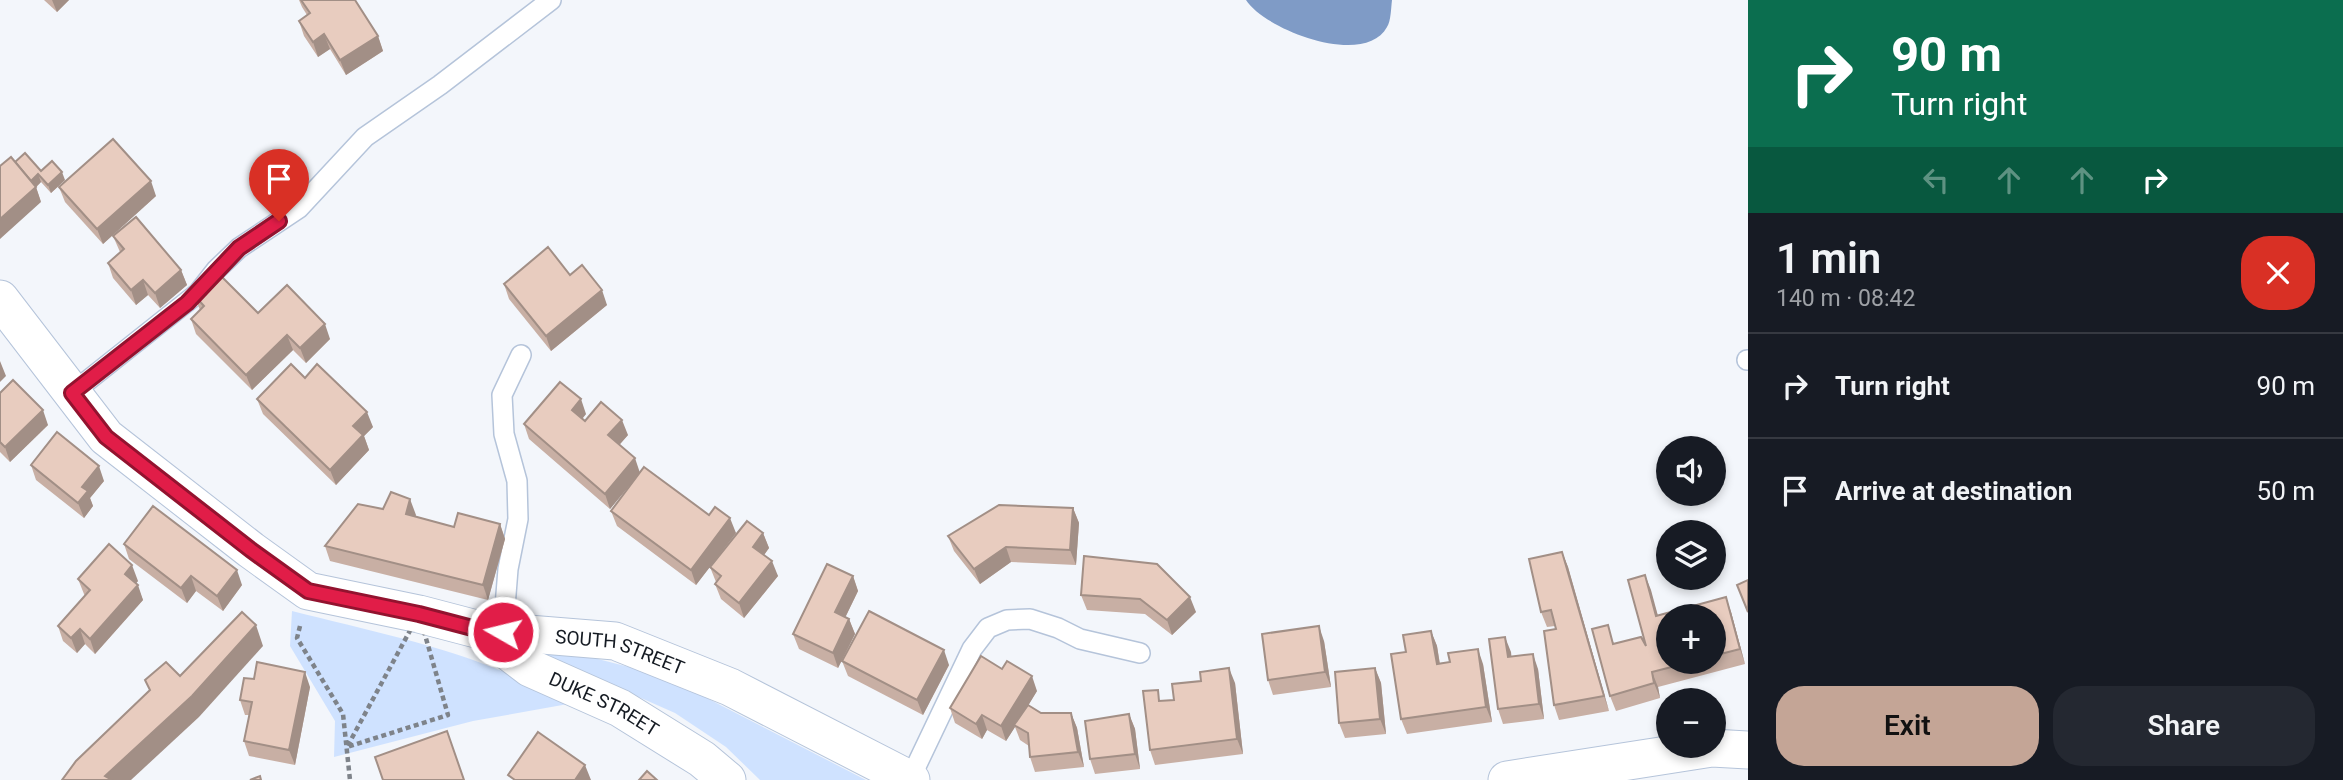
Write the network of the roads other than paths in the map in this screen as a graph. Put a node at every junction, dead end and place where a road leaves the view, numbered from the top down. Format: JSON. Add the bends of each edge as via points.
{"nodes":[{"id":1,"x":551,"y":0,"type":"edge"},
{"id":2,"x":0,"y":299,"type":"edge"},
{"id":3,"x":521,"y":355,"type":"dead end"},
{"id":4,"x":72,"y":393,"type":"junction"},
{"id":5,"x":491,"y":631,"type":"junction"},
{"id":6,"x":1140,"y":653,"type":"dead end"},
{"id":7,"x":1748,"y":720,"type":"edge"},
{"id":8,"x":1726,"y":737,"type":"edge"},
{"id":9,"x":1726,"y":749,"type":"edge"},
{"id":10,"x":1748,"y":750,"type":"edge"},
{"id":11,"x":1656,"y":757,"type":"edge"},
{"id":12,"x":727,"y":780,"type":"edge"},
{"id":13,"x":911,"y":780,"type":"edge"},
{"id":14,"x":1517,"y":780,"type":"edge"}],
"edges":[{"from":1,"to":4,"type":"lane","via":[[365,137],[299,208],[239,248],[190,300]]},
{"from":2,"to":4,"type":"street","name":"SOUTH STREET"},
{"from":3,"to":5,"type":"lane","via":[[502,395],[504,433],[517,481],[518,519]]},
{"from":4,"to":5,"type":"street","name":"SOUTH STREET","via":[[106,437],[308,591]]},
{"from":5,"to":12,"type":"street","name":"DUKE STREET","via":[[530,668],[620,708]]},
{"from":5,"to":13,"type":"street","name":"SOUTH STREET","via":[[615,641],[730,687]]},
{"from":6,"to":13,"type":"lane","via":[[1080,639],[1030,619],[1007,620],[988,628],[972,649]]},
{"from":7,"to":8,"type":"street"},
{"from":9,"to":10,"type":"street"},
{"from":11,"to":14,"type":"street"}]}
